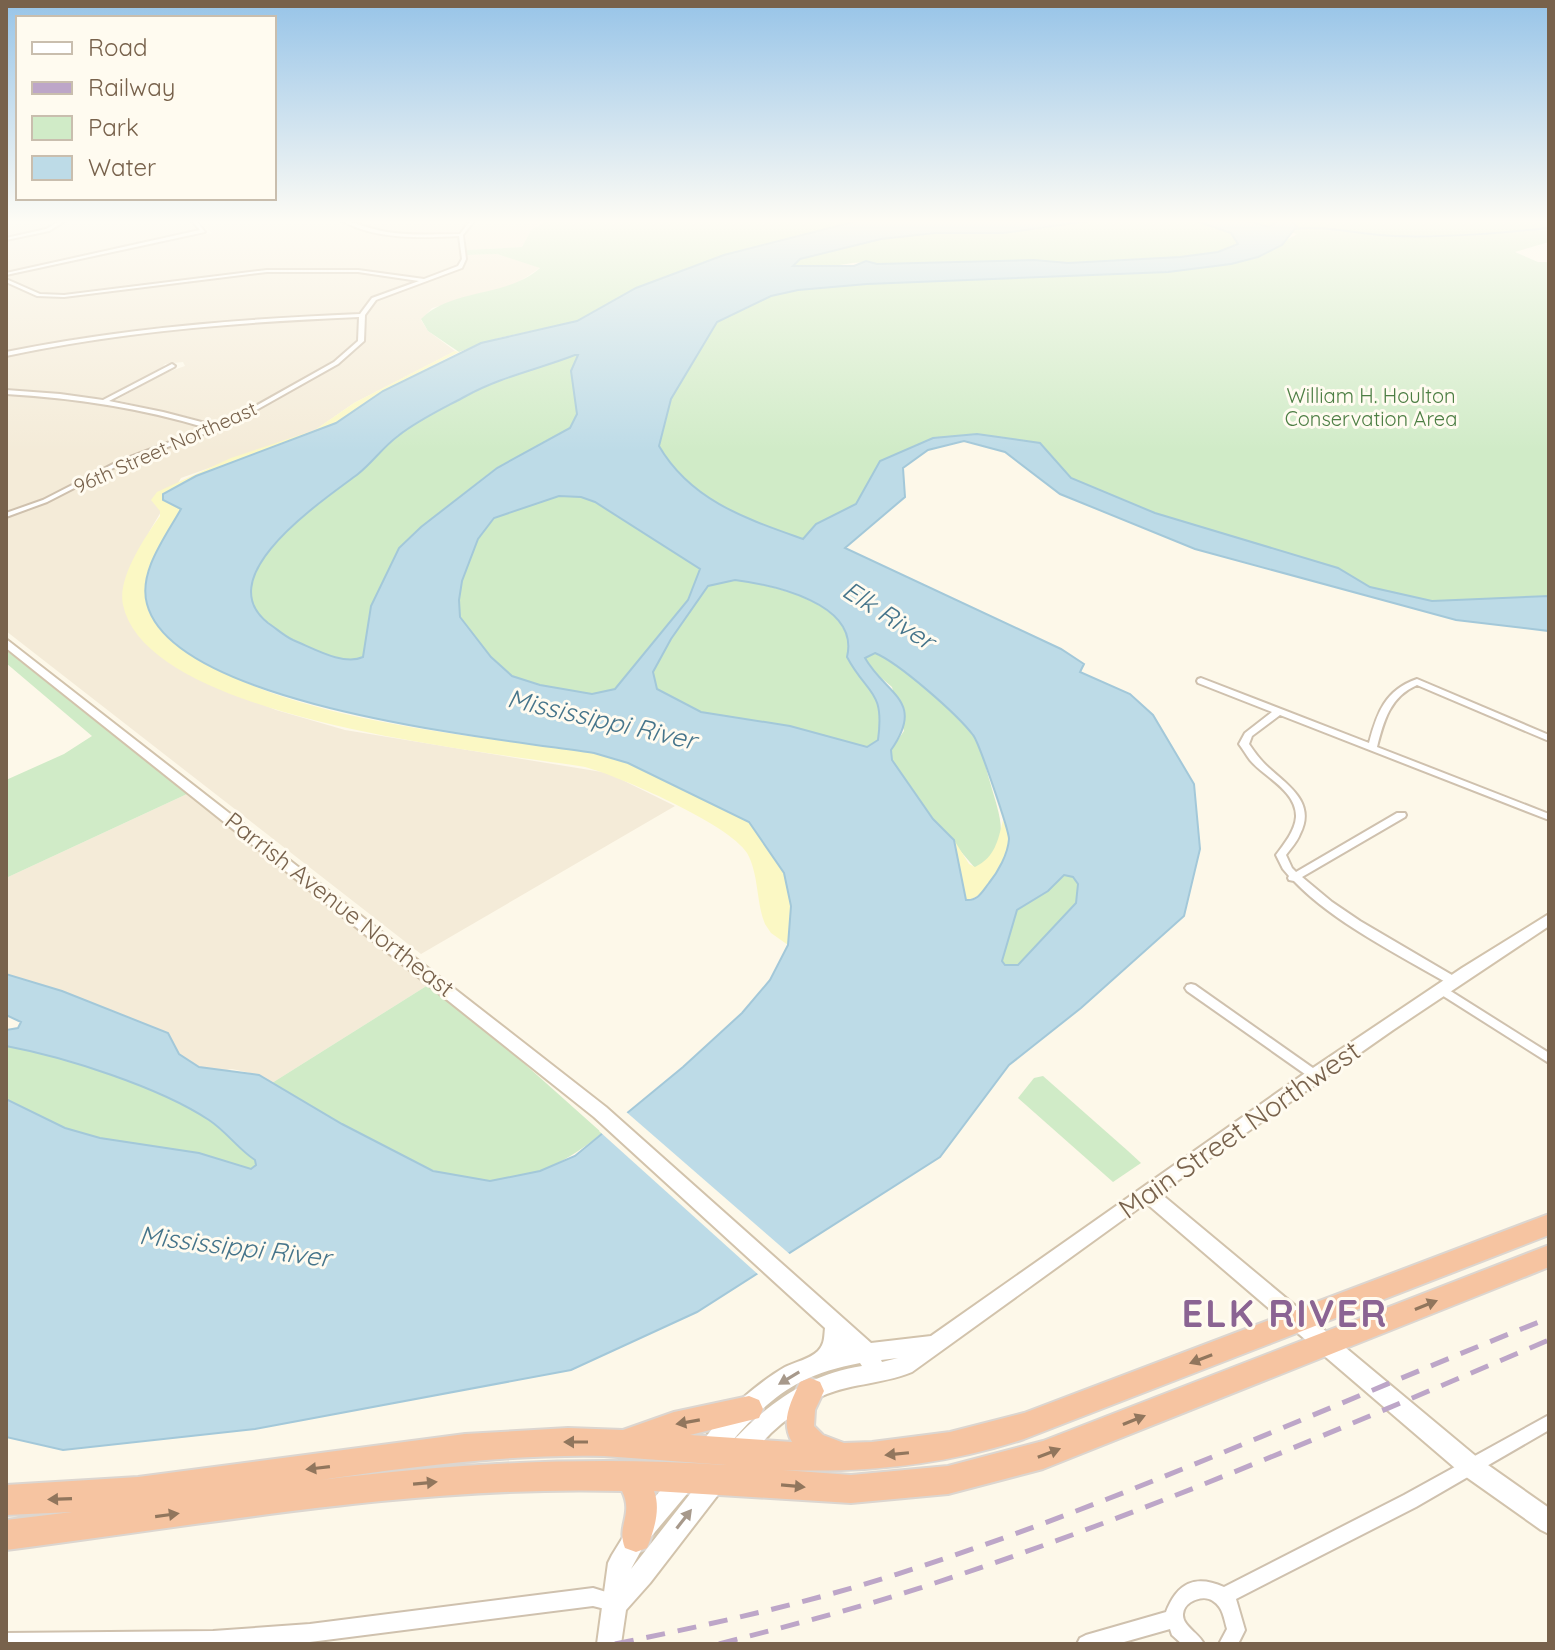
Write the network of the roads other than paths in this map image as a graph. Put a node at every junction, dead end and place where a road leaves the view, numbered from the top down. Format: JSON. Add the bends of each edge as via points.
{"nodes":[{"id":1,"x":377,"y":298,"type":"edge"},
{"id":2,"x":362,"y":315,"type":"junction"},
{"id":3,"x":6,"y":354,"type":"edge"},
{"id":4,"x":172,"y":366,"type":"dead end"},
{"id":5,"x":6,"y":392,"type":"edge"},
{"id":6,"x":105,"y":401,"type":"junction"},
{"id":7,"x":215,"y":428,"type":"junction"},
{"id":8,"x":6,"y":515,"type":"edge"},
{"id":9,"x":6,"y":642,"type":"edge"},
{"id":10,"x":1201,"y":681,"type":"dead end"},
{"id":11,"x":1279,"y":711,"type":"junction"},
{"id":12,"x":1548,"y":737,"type":"edge"},
{"id":13,"x":1372,"y":748,"type":"junction"},
{"id":14,"x":1401,"y":815,"type":"dead end"},
{"id":15,"x":1549,"y":817,"type":"edge"},
{"id":16,"x":1293,"y":878,"type":"junction"},
{"id":17,"x":1549,"y":919,"type":"edge"},
{"id":18,"x":1447,"y":985,"type":"junction"},
{"id":19,"x":1191,"y":988,"type":"dead end"},
{"id":20,"x":1549,"y":1059,"type":"edge"},
{"id":21,"x":1316,"y":1076,"type":"junction"},
{"id":22,"x":1147,"y":1193,"type":"junction"},
{"id":23,"x":1549,"y":1224,"type":"edge"},
{"id":24,"x":1549,"y":1256,"type":"edge"},
{"id":25,"x":1300,"y":1321,"type":"junction"},
{"id":26,"x":836,"y":1325,"type":"junction"},
{"id":27,"x":1328,"y":1344,"type":"junction"},
{"id":28,"x":871,"y":1363,"type":"junction"},
{"id":29,"x":821,"y":1364,"type":"junction"},
{"id":30,"x":810,"y":1391,"type":"junction"},
{"id":31,"x":749,"y":1409,"type":"junction"},
{"id":32,"x":1549,"y":1422,"type":"edge"},
{"id":33,"x":628,"y":1442,"type":"junction"},
{"id":34,"x":724,"y":1450,"type":"junction"},
{"id":35,"x":852,"y":1457,"type":"junction"},
{"id":36,"x":1470,"y":1466,"type":"junction"},
{"id":37,"x":631,"y":1477,"type":"junction"},
{"id":38,"x":685,"y":1478,"type":"junction"},
{"id":39,"x":716,"y":1479,"type":"junction"},
{"id":40,"x":6,"y":1500,"type":"edge"},
{"id":41,"x":1549,"y":1522,"type":"edge"},
{"id":42,"x":6,"y":1535,"type":"edge"},
{"id":43,"x":636,"y":1537,"type":"junction"},
{"id":44,"x":1222,"y":1597,"type":"junction"},
{"id":45,"x":616,"y":1603,"type":"junction"},
{"id":46,"x":1176,"y":1618,"type":"junction"},
{"id":47,"x":6,"y":1642,"type":"edge"},
{"id":48,"x":1232,"y":1643,"type":"edge"},
{"id":49,"x":609,"y":1644,"type":"edge"},
{"id":50,"x":1086,"y":1644,"type":"edge"},
{"id":51,"x":1195,"y":1644,"type":"edge"}],
"edges":[{"from":1,"to":2,"type":"street"},
{"from":2,"to":3,"type":"street","via":[[185,324]]},
{"from":2,"to":7,"type":"street","name":"96th Street Northeast","via":[[361,341],[345,357]]},
{"from":4,"to":6,"type":"street"},
{"from":5,"to":6,"type":"street"},
{"from":6,"to":7,"type":"street","via":[[153,408]]},
{"from":7,"to":8,"type":"street","name":"96th Street Northeast","via":[[121,462]]},
{"from":9,"to":26,"type":"main road","name":"Parrish Avenue Northeast","via":[[600,1112]]},
{"from":10,"to":11,"type":"street"},
{"from":11,"to":13,"type":"street"},
{"from":11,"to":16,"type":"street","via":[[1244,744],[1295,798],[1301,819],[1280,859]]},
{"from":12,"to":13,"type":"street","via":[[1417,682],[1381,710]]},
{"from":13,"to":15,"type":"street"},
{"from":14,"to":16,"type":"street"},
{"from":16,"to":18,"type":"street"},
{"from":17,"to":18,"type":"main road","name":"Main Street Northwest"},
{"from":18,"to":20,"type":"street"},
{"from":18,"to":21,"type":"main road","name":"Main Street Northwest"},
{"from":19,"to":21,"type":"street"},
{"from":21,"to":22,"type":"main road","name":"Main Street Northwest"},
{"from":22,"to":25,"type":"main road"},
{"from":22,"to":28,"type":"main road","name":"Main Street Northwest","via":[[908,1363]]},
{"from":23,"to":25,"type":"highway"},
{"from":27,"to":24,"type":"highway","one_way":true},
{"from":25,"to":27,"type":"main road"},
{"from":25,"to":35,"type":"highway","one_way":true,"via":[[1005,1433],[909,1453]]},
{"from":26,"to":28,"type":"main road","name":"Parrish Avenue Northeast"},
{"from":26,"to":29,"type":"main road","via":[[833,1349]]},
{"from":27,"to":36,"type":"main road"},
{"from":39,"to":27,"type":"highway","one_way":true,"via":[[851,1489],[984,1473],[1034,1459]]},
{"from":28,"to":29,"type":"main road","name":"Main Street Northwest"},
{"from":28,"to":30,"type":"main road","name":"Main Street Northwest"},
{"from":29,"to":31,"type":"main road","name":"Main Street Northwest","one_way":true,"via":[[794,1374]]},
{"from":30,"to":34,"type":"main road","name":"Main Street Northwest"},
{"from":30,"to":35,"type":"highway","via":[[798,1422],[805,1440]]},
{"from":31,"to":33,"type":"highway","one_way":true,"via":[[674,1425]]},
{"from":31,"to":34,"type":"main road","name":"Main Street Northwest"},
{"from":32,"to":36,"type":"street"},
{"from":33,"to":34,"type":"highway"},
{"from":33,"to":40,"type":"highway","one_way":true,"via":[[486,1446],[143,1491]]},
{"from":34,"to":35,"type":"highway"},
{"from":34,"to":38,"type":"main road","name":"Main Street Northwest"},
{"from":34,"to":39,"type":"main road","name":"Main Street Northwest"},
{"from":36,"to":41,"type":"main road"},
{"from":36,"to":44,"type":"street"},
{"from":37,"to":38,"type":"highway"},
{"from":42,"to":37,"type":"highway","one_way":true,"via":[[411,1484]]},
{"from":37,"to":43,"type":"highway","via":[[644,1503]]},
{"from":38,"to":39,"type":"highway"},
{"from":38,"to":43,"type":"main road","name":"Main Street Northwest"},
{"from":45,"to":39,"type":"main road","name":"Main Street Northwest","one_way":true},
{"from":43,"to":45,"type":"main road","name":"Main Street Northwest","via":[[620,1563]]},
{"from":44,"to":46,"type":"street","via":[[1209,1589],[1183,1593]]},
{"from":44,"to":48,"type":"street","via":[[1235,1618]]},
{"from":45,"to":47,"type":"street","via":[[593,1597],[213,1640]]},
{"from":45,"to":49,"type":"main road","name":"Main Street Northwest"},
{"from":46,"to":50,"type":"street"},
{"from":46,"to":51,"type":"street"}]}
